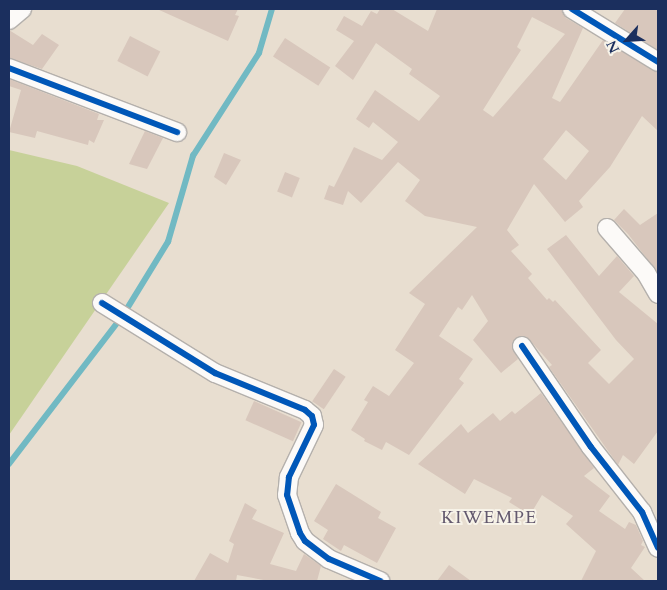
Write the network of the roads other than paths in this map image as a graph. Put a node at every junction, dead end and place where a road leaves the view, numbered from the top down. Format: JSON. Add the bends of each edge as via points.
{"nodes":[{"id":1,"x":22,"y":9,"type":"edge"},
{"id":2,"x":572,"y":9,"type":"edge"},
{"id":3,"x":9,"y":20,"type":"edge"},
{"id":4,"x":658,"y":62,"type":"edge"},
{"id":5,"x":9,"y":68,"type":"edge"},
{"id":6,"x":177,"y":132,"type":"dead end"},
{"id":7,"x":608,"y":228,"type":"dead end"},
{"id":8,"x":658,"y":294,"type":"edge"},
{"id":9,"x":102,"y":303,"type":"dead end"},
{"id":10,"x":522,"y":346,"type":"dead end"},
{"id":11,"x":658,"y":548,"type":"edge"},
{"id":12,"x":380,"y":581,"type":"edge"}],
"edges":[{"from":1,"to":3,"type":"street"},
{"from":2,"to":4,"type":"street"},
{"from":5,"to":6,"type":"street"},
{"from":7,"to":8,"type":"street","via":[[646,273]]},
{"from":9,"to":12,"type":"street","via":[[215,374],[305,410],[312,416],[314,425],[290,477],[287,496],[300,533],[305,542],[329,559]]},
{"from":10,"to":11,"type":"street","via":[[591,447],[642,512]]}]}
